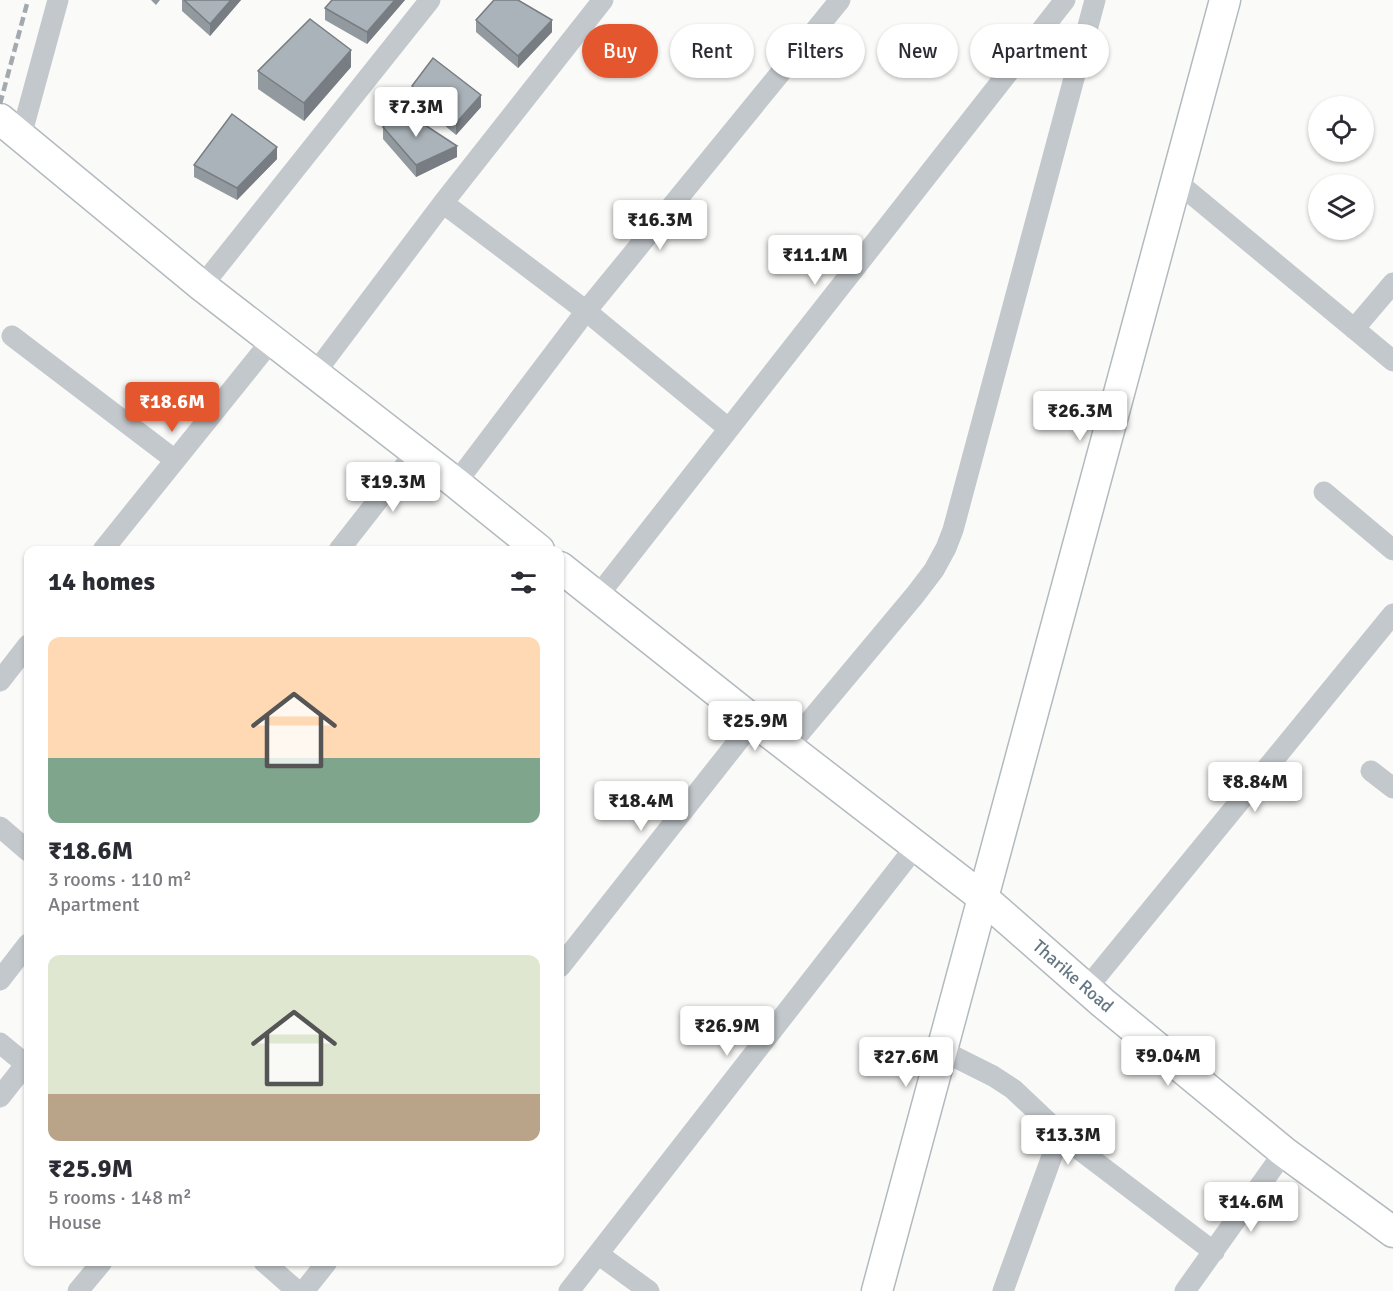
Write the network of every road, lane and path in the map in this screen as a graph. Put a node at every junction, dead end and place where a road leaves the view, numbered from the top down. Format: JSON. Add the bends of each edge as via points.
{"nodes":[{"id":1,"x":58,"y":0,"type":"edge"},
{"id":2,"x":430,"y":0,"type":"edge"},
{"id":3,"x":603,"y":0,"type":"edge"},
{"id":4,"x":840,"y":0,"type":"edge"},
{"id":5,"x":1065,"y":0,"type":"edge"},
{"id":6,"x":1095,"y":0,"type":"edge"},
{"id":7,"x":1225,"y":0,"type":"edge"},
{"id":8,"x":11,"y":128,"type":"edge"},
{"id":9,"x":1176,"y":181,"type":"junction"},
{"id":10,"x":443,"y":202,"type":"junction"},
{"id":11,"x":1393,"y":283,"type":"edge"},
{"id":12,"x":202,"y":286,"type":"junction"},
{"id":13,"x":586,"y":311,"type":"junction"},
{"id":14,"x":1354,"y":329,"type":"junction"},
{"id":15,"x":12,"y":336,"type":"dead end"},
{"id":16,"x":271,"y":341,"type":"junction"},
{"id":17,"x":1393,"y":361,"type":"edge"},
{"id":18,"x":315,"y":373,"type":"junction"},
{"id":19,"x":728,"y":428,"type":"junction"},
{"id":20,"x":415,"y":453,"type":"junction"},
{"id":21,"x":176,"y":460,"type":"junction"},
{"id":22,"x":456,"y":483,"type":"junction"},
{"id":23,"x":1324,"y":492,"type":"dead end"},
{"id":24,"x":107,"y":546,"type":"edge"},
{"id":25,"x":342,"y":546,"type":"edge"},
{"id":26,"x":534,"y":546,"type":"edge"},
{"id":27,"x":1393,"y":550,"type":"edge"},
{"id":28,"x":564,"y":570,"type":"edge"},
{"id":29,"x":597,"y":597,"type":"junction"},
{"id":30,"x":1393,"y":614,"type":"edge"},
{"id":31,"x":24,"y":650,"type":"edge"},
{"id":32,"x":0,"y":681,"type":"edge"},
{"id":33,"x":754,"y":721,"type":"junction"},
{"id":34,"x":788,"y":747,"type":"junction"},
{"id":35,"x":1371,"y":771,"type":"dead end"},
{"id":36,"x":1393,"y":788,"type":"edge"},
{"id":37,"x":0,"y":827,"type":"edge"},
{"id":38,"x":916,"y":846,"type":"junction"},
{"id":39,"x":24,"y":848,"type":"edge"},
{"id":40,"x":982,"y":897,"type":"junction"},
{"id":41,"x":24,"y":950,"type":"edge"},
{"id":42,"x":564,"y":963,"type":"edge"},
{"id":43,"x":0,"y":980,"type":"edge"},
{"id":44,"x":1087,"y":988,"type":"junction"},
{"id":45,"x":0,"y":1043,"type":"edge"},
{"id":46,"x":941,"y":1050,"type":"junction"},
{"id":47,"x":24,"y":1063,"type":"edge"},
{"id":48,"x":24,"y":1069,"type":"edge"},
{"id":49,"x":0,"y":1097,"type":"edge"},
{"id":50,"x":1060,"y":1134,"type":"junction"},
{"id":51,"x":1284,"y":1152,"type":"junction"},
{"id":52,"x":1390,"y":1224,"type":"edge"},
{"id":53,"x":1214,"y":1252,"type":"junction"},
{"id":54,"x":598,"y":1254,"type":"junction"},
{"id":55,"x":99,"y":1266,"type":"edge"},
{"id":56,"x":269,"y":1266,"type":"edge"},
{"id":57,"x":324,"y":1266,"type":"edge"},
{"id":58,"x":78,"y":1291,"type":"edge"},
{"id":59,"x":297,"y":1291,"type":"edge"},
{"id":60,"x":304,"y":1291,"type":"edge"},
{"id":61,"x":569,"y":1291,"type":"edge"},
{"id":62,"x":649,"y":1291,"type":"edge"},
{"id":63,"x":877,"y":1291,"type":"edge"},
{"id":64,"x":1003,"y":1291,"type":"edge"},
{"id":65,"x":1185,"y":1291,"type":"edge"}],
"edges":[{"from":1,"to":8,"type":"street"},
{"from":2,"to":12,"type":"street"},
{"from":3,"to":10,"type":"street"},
{"from":4,"to":13,"type":"street"},
{"from":5,"to":19,"type":"street"},
{"from":6,"to":34,"type":"street","via":[[946,548],[915,595]]},
{"from":7,"to":9,"type":"street"},
{"from":8,"to":12,"type":"street"},
{"from":9,"to":14,"type":"street"},
{"from":9,"to":40,"type":"street"},
{"from":10,"to":13,"type":"street"},
{"from":10,"to":18,"type":"street"},
{"from":11,"to":14,"type":"street"},
{"from":12,"to":16,"type":"street"},
{"from":13,"to":19,"type":"street"},
{"from":13,"to":22,"type":"street"},
{"from":14,"to":17,"type":"street"},
{"from":15,"to":21,"type":"street"},
{"from":16,"to":18,"type":"street"},
{"from":16,"to":21,"type":"street"},
{"from":18,"to":20,"type":"street"},
{"from":19,"to":29,"type":"street"},
{"from":20,"to":22,"type":"street"},
{"from":20,"to":25,"type":"street"},
{"from":21,"to":24,"type":"street"},
{"from":22,"to":26,"type":"street"},
{"from":23,"to":27,"type":"street"},
{"from":28,"to":29,"type":"street","name":"Tharike Road"},
{"from":29,"to":33,"type":"street","name":"Tharike Road"},
{"from":30,"to":44,"type":"street"},
{"from":31,"to":32,"type":"street"},
{"from":33,"to":34,"type":"street","name":"Tharike Road"},
{"from":33,"to":42,"type":"street"},
{"from":34,"to":38,"type":"street","name":"Tharike Road"},
{"from":35,"to":36,"type":"street"},
{"from":37,"to":39,"type":"street"},
{"from":38,"to":40,"type":"street","name":"Tharike Road"},
{"from":38,"to":54,"type":"street"},
{"from":40,"to":44,"type":"street","name":"Tharike Road"},
{"from":40,"to":46,"type":"street"},
{"from":41,"to":43,"type":"street"},
{"from":44,"to":51,"type":"street","name":"Tharike Road"},
{"from":45,"to":47,"type":"street"},
{"from":46,"to":50,"type":"street","via":[[1013,1089]]},
{"from":46,"to":63,"type":"street"},
{"from":48,"to":49,"type":"street"},
{"from":50,"to":53,"type":"street"},
{"from":50,"to":64,"type":"street"},
{"from":51,"to":52,"type":"street","name":"Tharike Road"},
{"from":51,"to":53,"type":"street"},
{"from":53,"to":65,"type":"street"},
{"from":54,"to":61,"type":"street"},
{"from":54,"to":62,"type":"street"},
{"from":55,"to":58,"type":"street"},
{"from":56,"to":59,"type":"street"},
{"from":57,"to":60,"type":"street"}]}
